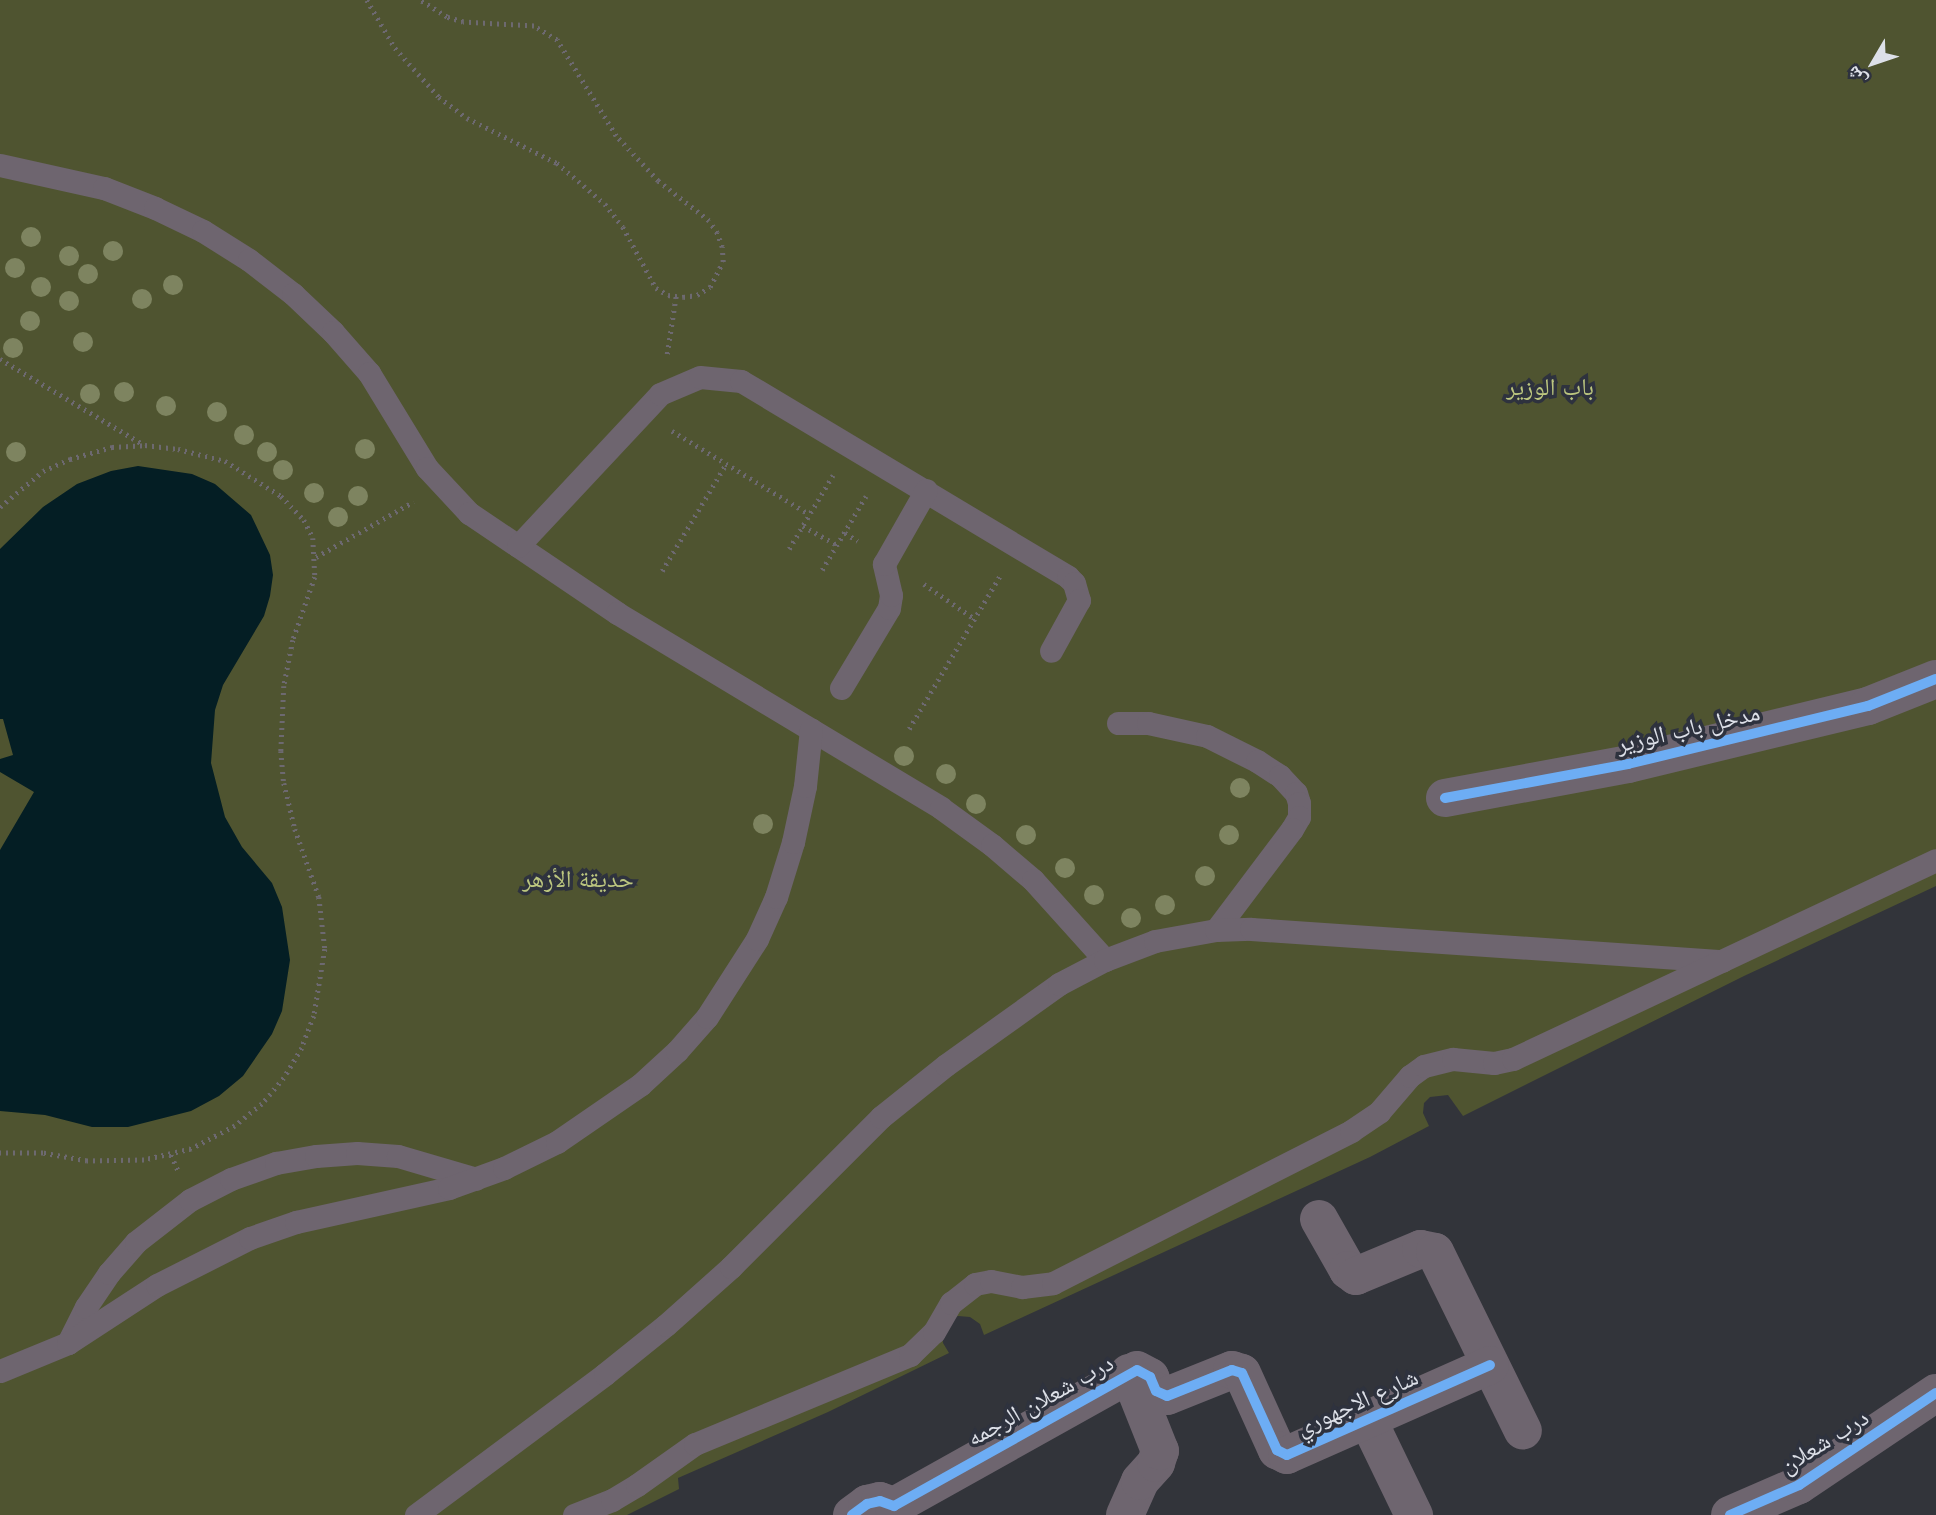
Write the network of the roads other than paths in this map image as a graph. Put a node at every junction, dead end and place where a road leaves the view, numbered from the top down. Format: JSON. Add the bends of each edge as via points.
{"nodes":[{"id":1,"x":0,"y":165,"type":"edge"},
{"id":2,"x":926,"y":491,"type":"junction"},
{"id":3,"x":518,"y":546,"type":"junction"},
{"id":4,"x":1051,"y":652,"type":"dead end"},
{"id":5,"x":1936,"y":679,"type":"edge"},
{"id":6,"x":841,"y":688,"type":"dead end"},
{"id":7,"x":1118,"y":723,"type":"dead end"},
{"id":8,"x":811,"y":729,"type":"junction"},
{"id":9,"x":1445,"y":799,"type":"dead end"},
{"id":10,"x":1936,"y":860,"type":"edge"},
{"id":11,"x":1216,"y":929,"type":"junction"},
{"id":12,"x":1105,"y":960,"type":"junction"},
{"id":13,"x":1726,"y":961,"type":"junction"},
{"id":14,"x":476,"y":1179,"type":"junction"},
{"id":15,"x":1319,"y":1219,"type":"dead end"},
{"id":16,"x":68,"y":1343,"type":"junction"},
{"id":17,"x":1490,"y":1365,"type":"junction"},
{"id":18,"x":0,"y":1371,"type":"edge"},
{"id":19,"x":1129,"y":1373,"type":"junction"},
{"id":20,"x":1245,"y":1376,"type":"joint"},
{"id":21,"x":1936,"y":1393,"type":"edge"},
{"id":22,"x":1368,"y":1420,"type":"junction"},
{"id":23,"x":1523,"y":1431,"type":"dead end"},
{"id":24,"x":416,"y":1515,"type":"edge"},
{"id":25,"x":574,"y":1515,"type":"edge"},
{"id":26,"x":852,"y":1515,"type":"edge"},
{"id":27,"x":1125,"y":1515,"type":"edge"},
{"id":28,"x":1414,"y":1515,"type":"edge"},
{"id":29,"x":1730,"y":1515,"type":"edge"}],
"edges":[{"from":1,"to":3,"type":"lane","via":[[104,188],[204,231],[249,260],[293,293],[369,373],[441,486],[469,513]]},
{"from":2,"to":3,"type":"lane","via":[[741,381],[699,377],[660,394]]},
{"from":2,"to":4,"type":"lane","via":[[1068,577],[1078,592],[1077,608]]},
{"from":2,"to":6,"type":"lane","via":[[884,564],[889,608]]},
{"from":3,"to":8,"type":"lane","via":[[617,612]]},
{"from":5,"to":9,"type":"street","name":"مدخل باب الوزير","via":[[1868,706],[1628,764]]},
{"from":7,"to":11,"type":"lane","via":[[1168,726],[1207,736],[1269,769],[1296,793],[1300,803],[1292,829]]},
{"from":8,"to":12,"type":"lane","via":[[941,808],[992,845],[1033,880]]},
{"from":8,"to":14,"type":"lane","via":[[805,786],[776,897],[740,969],[707,1017],[677,1051],[599,1115],[557,1142]]},
{"from":10,"to":13,"type":"lane"},
{"from":11,"to":12,"type":"lane","via":[[1155,941]]},
{"from":11,"to":13,"type":"lane","via":[[1281,929]]},
{"from":12,"to":24,"type":"lane","via":[[1059,984],[881,1117],[731,1267],[666,1325]]},
{"from":13,"to":25,"type":"lane","via":[[1513,1059],[1494,1063],[1453,1059],[1424,1066],[1379,1112],[1351,1130],[1053,1283],[1022,1287],[990,1281],[975,1284],[951,1303],[934,1332],[910,1354],[695,1444],[637,1485]]},
{"from":14,"to":16,"type":"lane","via":[[296,1222],[250,1238],[157,1285]]},
{"from":14,"to":16,"type":"lane","via":[[398,1156],[357,1153],[276,1163],[231,1179],[190,1200],[136,1242],[86,1307]]},
{"from":15,"to":17,"type":"street","via":[[1352,1275],[1363,1275],[1421,1249],[1435,1252]]},
{"from":16,"to":18,"type":"lane"},
{"from":17,"to":22,"type":"street","name":"شارع الاجهوري"},
{"from":17,"to":23,"type":"street"},
{"from":19,"to":20,"type":"street","name":"درب شعلان الرجمه","via":[[1144,1372],[1163,1396],[1232,1370]]},
{"from":19,"to":26,"type":"street","name":"درب شعلان الرجمه","via":[[894,1506],[880,1501]]},
{"from":19,"to":27,"type":"street","via":[[1160,1451]]},
{"from":20,"to":22,"type":"street","name":"شارع الاجهوري","via":[[1277,1450],[1284,1455]]},
{"from":21,"to":29,"type":"street","name":"درب شعلان","via":[[1798,1485]]},
{"from":22,"to":28,"type":"street"}]}
